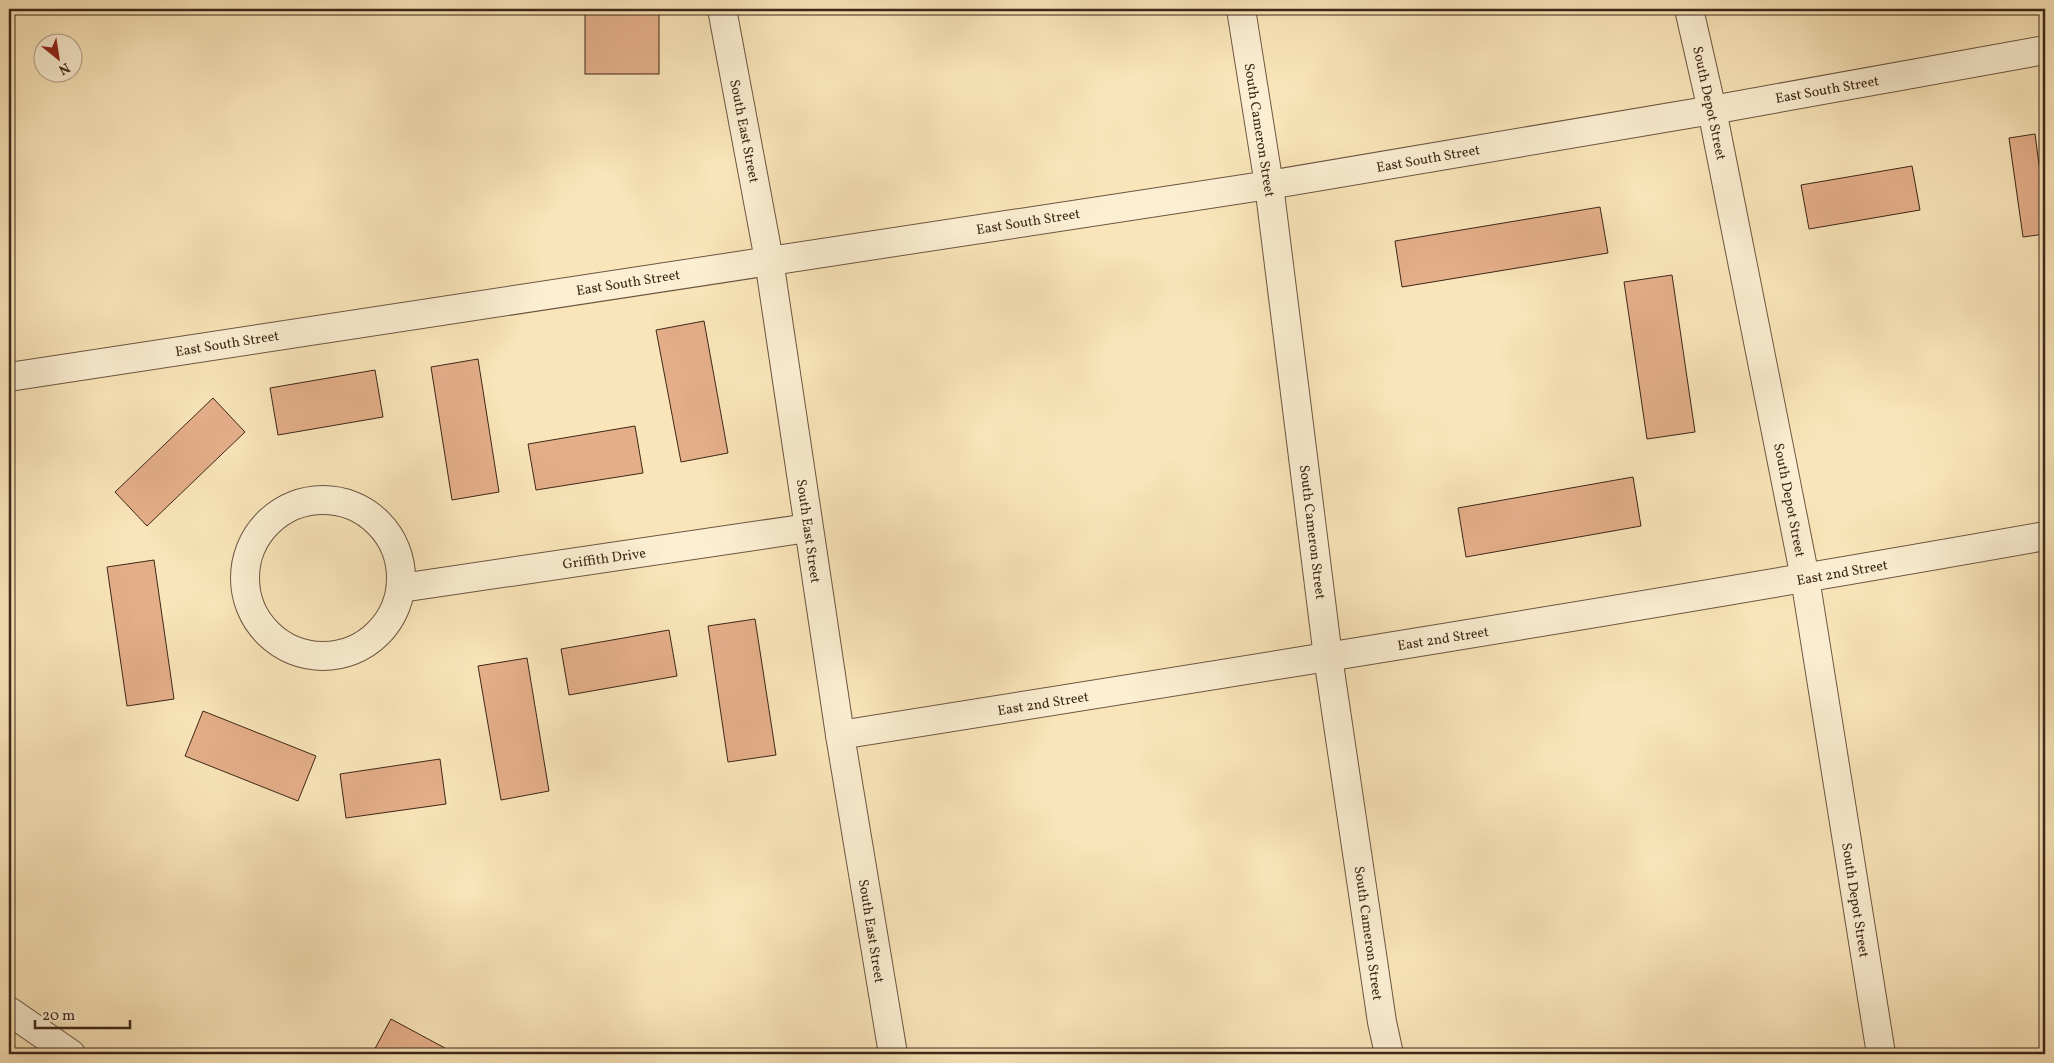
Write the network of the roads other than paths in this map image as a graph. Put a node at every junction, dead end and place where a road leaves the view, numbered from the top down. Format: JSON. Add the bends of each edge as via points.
{"nodes":[{"id":1,"x":722,"y":9,"type":"edge"},
{"id":2,"x":1241,"y":9,"type":"edge"},
{"id":3,"x":1689,"y":9,"type":"edge"},
{"id":4,"x":2045,"y":50,"type":"edge"},
{"id":5,"x":1712,"y":110,"type":"junction"},
{"id":6,"x":1269,"y":185,"type":"junction"},
{"id":7,"x":769,"y":260,"type":"junction"},
{"id":8,"x":9,"y":377,"type":"edge"},
{"id":9,"x":808,"y":528,"type":"junction"},
{"id":10,"x":2045,"y":536,"type":"edge"},
{"id":11,"x":1805,"y":578,"type":"junction"},
{"id":12,"x":401,"y":588,"type":"junction"},
{"id":13,"x":1328,"y":658,"type":"junction"},
{"id":14,"x":840,"y":736,"type":"junction"},
{"id":15,"x":9,"y":1010,"type":"edge"},
{"id":16,"x":71,"y":1054,"type":"edge"},
{"id":17,"x":893,"y":1054,"type":"edge"},
{"id":18,"x":1389,"y":1054,"type":"edge"},
{"id":19,"x":1881,"y":1054,"type":"edge"}],
"edges":[{"from":1,"to":7,"type":"street","name":"South East Street"},
{"from":2,"to":6,"type":"street","name":"South Cameron Street"},
{"from":3,"to":5,"type":"street","name":"South Depot Street"},
{"from":4,"to":5,"type":"street","name":"East South Street"},
{"from":5,"to":6,"type":"street","name":"East South Street"},
{"from":5,"to":11,"type":"street","name":"South Depot Street"},
{"from":6,"to":7,"type":"street","name":"East South Street"},
{"from":6,"to":13,"type":"street","name":"South Cameron Street"},
{"from":7,"to":8,"type":"street","name":"East South Street"},
{"from":7,"to":9,"type":"street","name":"South East Street"},
{"from":9,"to":12,"type":"street","name":"Griffith Drive"},
{"from":9,"to":14,"type":"street","name":"South East Street"},
{"from":10,"to":11,"type":"street","name":"East 2nd Street"},
{"from":11,"to":13,"type":"street","name":"East 2nd Street"},
{"from":11,"to":19,"type":"street","name":"South Depot Street"},
{"from":12,"to":12,"type":"street","via":[[400,561],[390,537],[372,517],[349,504],[322,500],[296,504],[273,518],[256,538],[246,562],[246,589],[253,613],[267,633],[287,647],[311,655],[336,655],[359,647],[379,632],[393,611]]},
{"from":13,"to":14,"type":"street","name":"East 2nd Street"},
{"from":13,"to":18,"type":"street","name":"South Cameron Street"},
{"from":14,"to":17,"type":"street","name":"South East Street"},
{"from":15,"to":16,"type":"street"}]}
